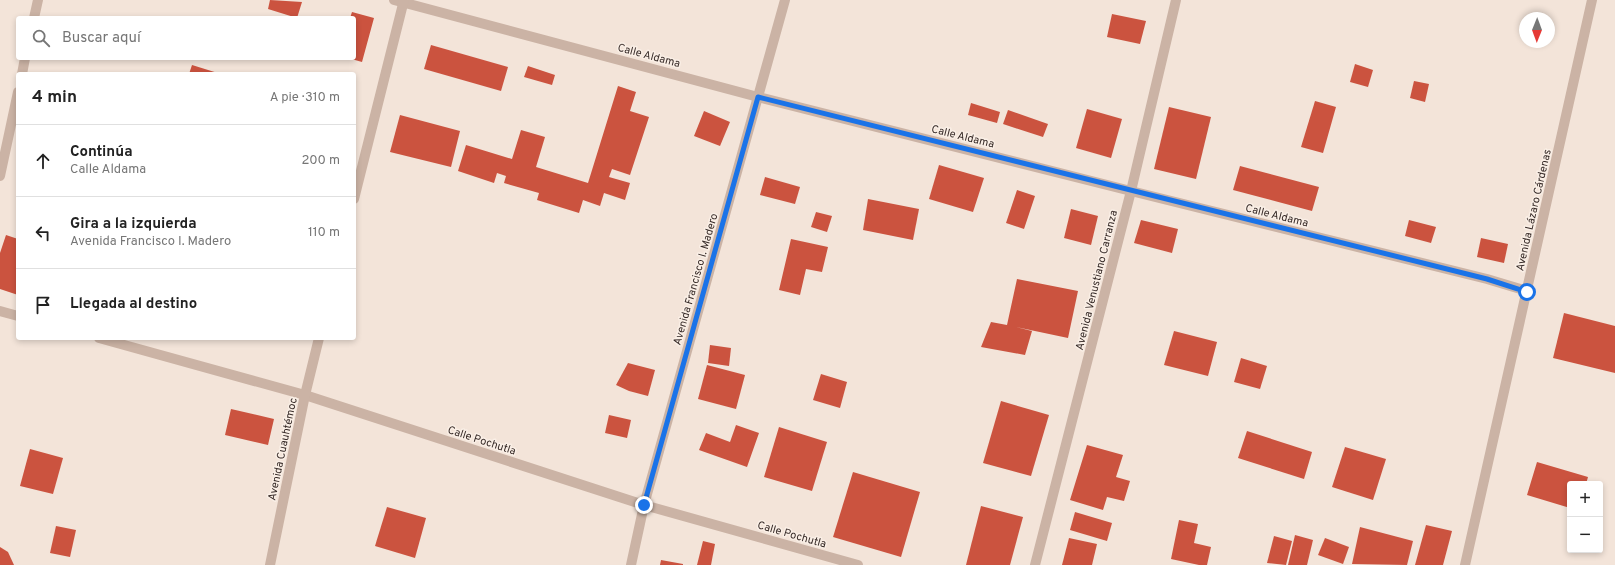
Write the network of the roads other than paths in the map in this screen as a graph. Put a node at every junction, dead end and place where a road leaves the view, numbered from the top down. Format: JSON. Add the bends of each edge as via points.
{"nodes":[{"id":1,"x":38,"y":0,"type":"edge"},
{"id":2,"x":785,"y":0,"type":"edge"},
{"id":3,"x":1176,"y":0,"type":"edge"},
{"id":4,"x":1592,"y":0,"type":"edge"},
{"id":5,"x":400,"y":1,"type":"edge"},
{"id":6,"x":34,"y":16,"type":"edge"},
{"id":7,"x":25,"y":60,"type":"edge"},
{"id":8,"x":22,"y":72,"type":"edge"},
{"id":9,"x":758,"y":97,"type":"junction"},
{"id":10,"x":16,"y":101,"type":"edge"},
{"id":11,"x":0,"y":176,"type":"edge"},
{"id":12,"x":356,"y":190,"type":"edge"},
{"id":13,"x":1131,"y":191,"type":"junction"},
{"id":14,"x":1527,"y":292,"type":"junction"},
{"id":15,"x":0,"y":311,"type":"edge"},
{"id":16,"x":16,"y":315,"type":"edge"},
{"id":17,"x":106,"y":340,"type":"edge"},
{"id":18,"x":319,"y":340,"type":"edge"},
{"id":19,"x":305,"y":396,"type":"junction"},
{"id":20,"x":644,"y":505,"type":"junction"},
{"id":21,"x":270,"y":565,"type":"edge"},
{"id":22,"x":631,"y":565,"type":"edge"},
{"id":23,"x":858,"y":565,"type":"edge"},
{"id":24,"x":1035,"y":565,"type":"edge"},
{"id":25,"x":1465,"y":565,"type":"edge"}],
"edges":[{"from":1,"to":6,"type":"street"},
{"from":2,"to":9,"type":"street","name":"Avenida Francisco I. Madero"},
{"from":3,"to":13,"type":"street","name":"Avenida Venustiano Carranza"},
{"from":4,"to":14,"type":"street","name":"Avenida Lázaro Cárdenas"},
{"from":5,"to":9,"type":"street","name":"Calle Aldama"},
{"from":5,"to":12,"type":"street"},
{"from":7,"to":8,"type":"street"},
{"from":9,"to":13,"type":"street","name":"Calle Aldama"},
{"from":9,"to":20,"type":"street","name":"Avenida Francisco I. Madero"},
{"from":10,"to":11,"type":"street"},
{"from":13,"to":14,"type":"street","name":"Calle Aldama","via":[[1487,279]]},
{"from":13,"to":24,"type":"street","name":"Avenida Venustiano Carranza"},
{"from":14,"to":25,"type":"street","name":"Avenida Lázaro Cárdenas"},
{"from":15,"to":16,"type":"street"},
{"from":17,"to":19,"type":"street","name":"Calle Pochutla"},
{"from":18,"to":19,"type":"street","name":"Avenida Cuauhtémoc"},
{"from":19,"to":20,"type":"street","name":"Calle Pochutla"},
{"from":19,"to":21,"type":"street","name":"Avenida Cuauhtémoc"},
{"from":20,"to":22,"type":"street","name":"Avenida Francisco I. Madero"},
{"from":20,"to":23,"type":"street","name":"Calle Pochutla"}]}
